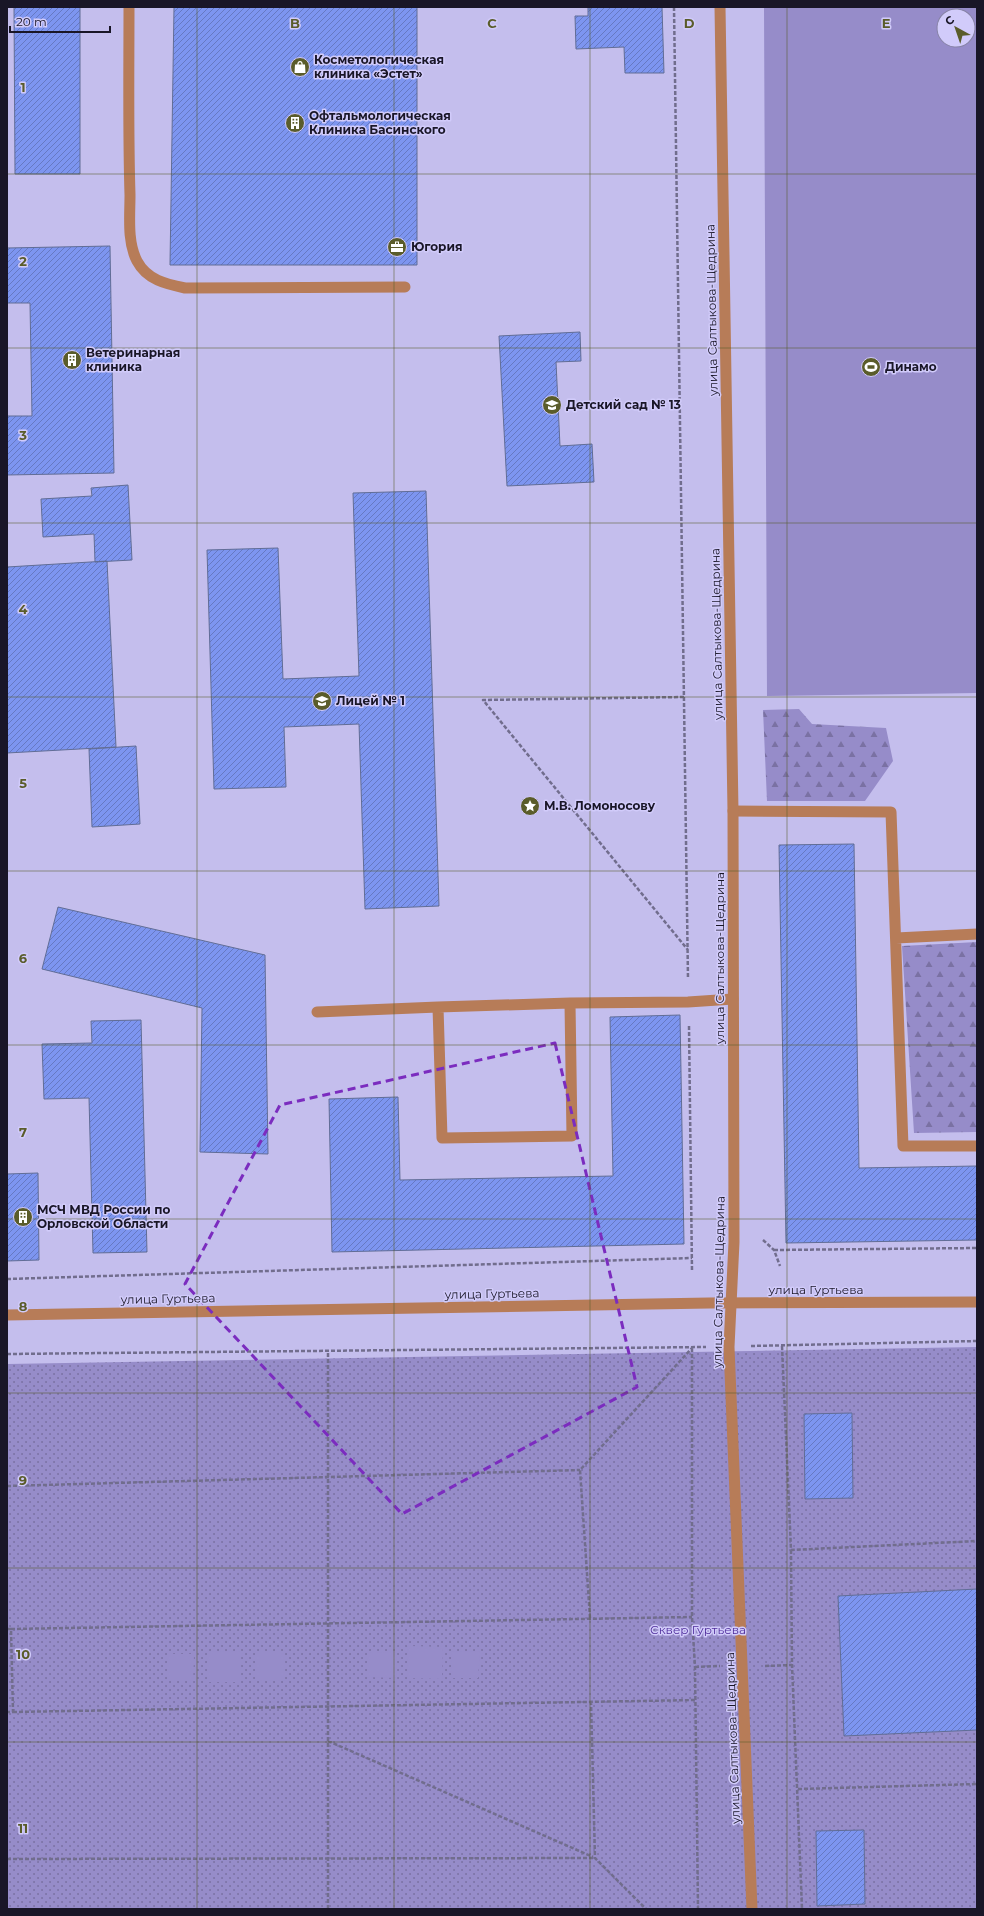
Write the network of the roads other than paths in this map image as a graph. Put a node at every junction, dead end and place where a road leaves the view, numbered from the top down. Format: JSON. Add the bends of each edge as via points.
{"nodes":[{"id":1,"x":129,"y":7,"type":"edge"},
{"id":2,"x":720,"y":7,"type":"edge"},
{"id":3,"x":405,"y":287,"type":"dead end"},
{"id":4,"x":733,"y":811,"type":"junction"},
{"id":5,"x":977,"y":934,"type":"edge"},
{"id":6,"x":896,"y":938,"type":"junction"},
{"id":7,"x":733,"y":1000,"type":"junction"},
{"id":8,"x":570,"y":1003,"type":"junction"},
{"id":9,"x":438,"y":1007,"type":"junction"},
{"id":10,"x":317,"y":1012,"type":"dead end"},
{"id":11,"x":977,"y":1146,"type":"edge"},
{"id":12,"x":977,"y":1302,"type":"edge"},
{"id":13,"x":731,"y":1304,"type":"junction"},
{"id":14,"x":7,"y":1315,"type":"edge"},
{"id":15,"x":752,"y":1909,"type":"edge"}],
"edges":[{"from":1,"to":3,"type":"street","via":[[131,235],[137,261],[144,270],[153,279],[185,288]]},
{"from":2,"to":4,"type":"street","name":"улица Салтыкова-Щедрина"},
{"from":4,"to":6,"type":"street","via":[[891,812]]},
{"from":4,"to":7,"type":"street","name":"улица Салтыкова-Щедрина"},
{"from":5,"to":6,"type":"street"},
{"from":6,"to":11,"type":"street","via":[[903,1146]]},
{"from":7,"to":8,"type":"street"},
{"from":7,"to":13,"type":"street","name":"улица Салтыкова-Щедрина","via":[[734,1242]]},
{"from":8,"to":9,"type":"street"},
{"from":8,"to":9,"type":"street","via":[[572,1136],[442,1138]]},
{"from":9,"to":10,"type":"street"},
{"from":12,"to":13,"type":"street","name":"улица Гуртьева"},
{"from":13,"to":14,"type":"street","name":"улица Гуртьева"},
{"from":13,"to":15,"type":"street","name":"улица Салтыкова-Щедрина","via":[[729,1347]]}]}
